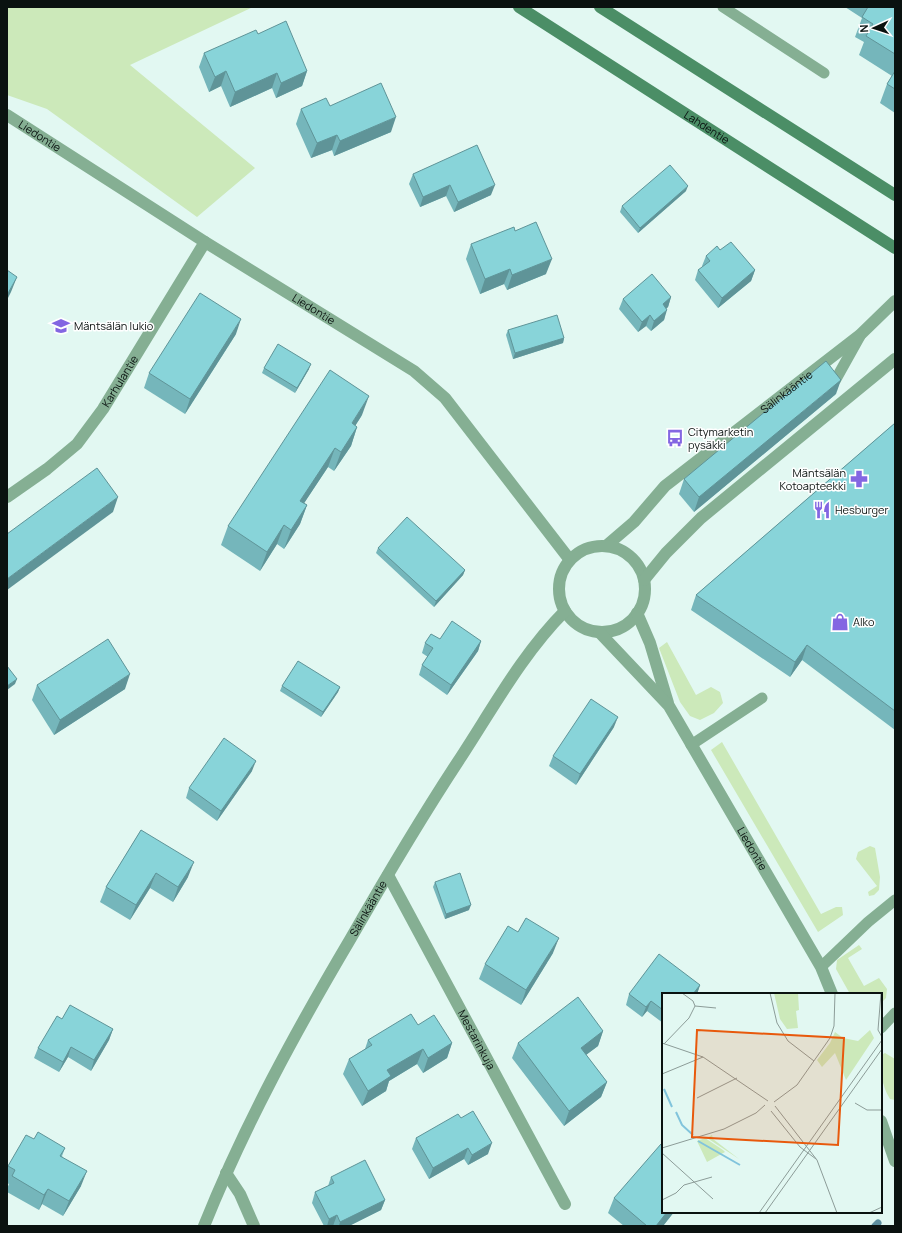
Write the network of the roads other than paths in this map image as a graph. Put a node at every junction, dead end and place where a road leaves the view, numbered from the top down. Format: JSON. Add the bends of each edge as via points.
{"nodes":[{"id":1,"x":519,"y":7,"type":"edge"},
{"id":2,"x":600,"y":7,"type":"edge"},
{"id":3,"x":723,"y":7,"type":"edge"},
{"id":4,"x":824,"y":73,"type":"dead end"},
{"id":5,"x":7,"y":115,"type":"edge"},
{"id":6,"x":895,"y":195,"type":"edge"},
{"id":7,"x":205,"y":242,"type":"junction"},
{"id":8,"x":895,"y":248,"type":"edge"},
{"id":9,"x":895,"y":301,"type":"edge"},
{"id":10,"x":860,"y":335,"type":"junction"},
{"id":11,"x":895,"y":359,"type":"edge"},
{"id":12,"x":828,"y":386,"type":"edge"},
{"id":13,"x":7,"y":497,"type":"edge"},
{"id":14,"x":606,"y":546,"type":"junction"},
{"id":15,"x":570,"y":560,"type":"junction"},
{"id":16,"x":644,"y":580,"type":"junction"},
{"id":17,"x":565,"y":611,"type":"junction"},
{"id":18,"x":637,"y":613,"type":"junction"},
{"id":19,"x":599,"y":632,"type":"junction"},
{"id":20,"x":762,"y":698,"type":"dead end"},
{"id":21,"x":669,"y":706,"type":"junction"},
{"id":22,"x":691,"y":745,"type":"junction"},
{"id":23,"x":388,"y":875,"type":"junction"},
{"id":24,"x":895,"y":900,"type":"edge"},
{"id":25,"x":821,"y":966,"type":"junction"},
{"id":26,"x":832,"y":993,"type":"edge"},
{"id":27,"x":895,"y":1013,"type":"edge"},
{"id":28,"x":882,"y":1027,"type":"edge"},
{"id":29,"x":882,"y":1125,"type":"edge"},
{"id":30,"x":895,"y":1161,"type":"edge"},
{"id":31,"x":226,"y":1173,"type":"junction"},
{"id":32,"x":565,"y":1204,"type":"dead end"},
{"id":33,"x":204,"y":1226,"type":"edge"},
{"id":34,"x":254,"y":1226,"type":"edge"}],
"edges":[{"from":1,"to":8,"type":"main road","name":"Lahdentie"},
{"from":2,"to":6,"type":"main road"},
{"from":3,"to":4,"type":"lane"},
{"from":5,"to":7,"type":"street","name":"Liedontie"},
{"from":7,"to":13,"type":"street","name":"Karhulantie","via":[[103,409],[77,444]]},
{"from":7,"to":15,"type":"street","name":"Liedontie","via":[[414,370],[445,398]]},
{"from":9,"to":10,"type":"street","name":"Sälinkääntie"},
{"from":10,"to":12,"type":"lane","via":[[836,379]]},
{"from":10,"to":14,"type":"street","name":"Sälinkääntie","via":[[665,486],[634,522]]},
{"from":11,"to":16,"type":"street","via":[[701,518],[666,553]]},
{"from":14,"to":15,"type":"street","via":[[593,547]]},
{"from":14,"to":16,"type":"street","via":[[631,557]]},
{"from":15,"to":17,"type":"street","via":[[560,579],[560,601]]},
{"from":16,"to":18,"type":"street","via":[[643,603]]},
{"from":17,"to":19,"type":"street","via":[[574,622],[585,629]]},
{"from":17,"to":23,"type":"street","name":"Sälinkääntie","via":[[530,652],[437,793]]},
{"from":18,"to":19,"type":"street","via":[[621,628]]},
{"from":18,"to":21,"type":"street","name":"Liedontie","via":[[650,643]]},
{"from":19,"to":21,"type":"street","name":"Liedontie"},
{"from":20,"to":22,"type":"lane"},
{"from":21,"to":22,"type":"street","name":"Liedontie"},
{"from":22,"to":25,"type":"street","name":"Liedontie"},
{"from":23,"to":31,"type":"street","name":"Sälinkääntie","via":[[294,1036]]},
{"from":23,"to":32,"type":"street","name":"Mestarinkuja"},
{"from":24,"to":25,"type":"lane"},
{"from":25,"to":26,"type":"street","name":"Liedontie"},
{"from":27,"to":28,"type":"lane"},
{"from":29,"to":30,"type":"street"},
{"from":31,"to":33,"type":"street","name":"Sälinkääntie"},
{"from":31,"to":34,"type":"street","via":[[240,1194]]}]}
